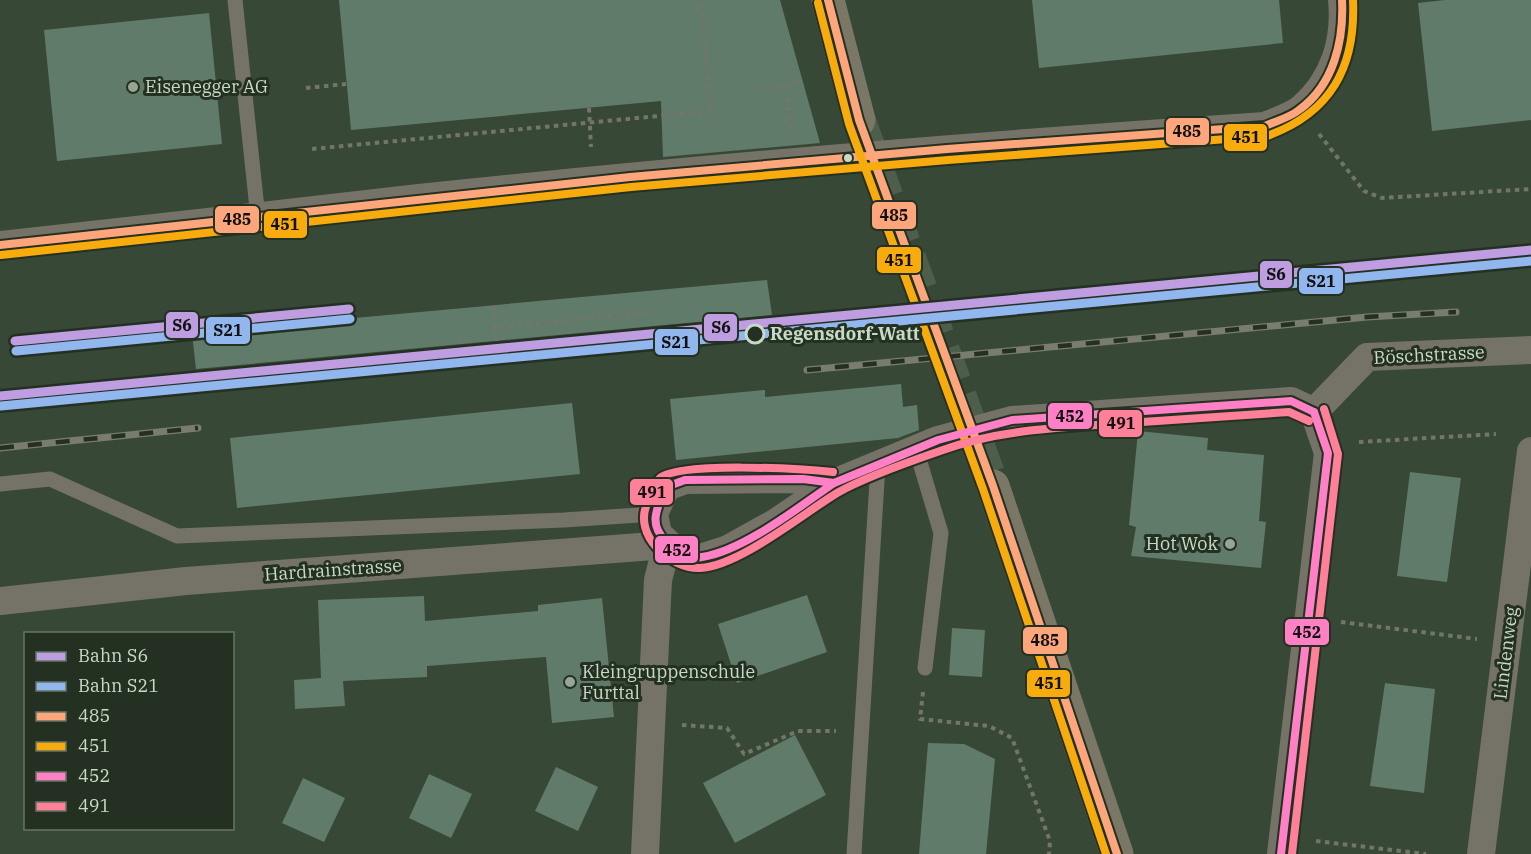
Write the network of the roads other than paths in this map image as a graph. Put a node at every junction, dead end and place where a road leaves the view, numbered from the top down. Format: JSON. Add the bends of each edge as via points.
{"nodes":[{"id":1,"x":235,"y":0,"type":"edge"},
{"id":2,"x":828,"y":0,"type":"edge"},
{"id":3,"x":1342,"y":0,"type":"edge"},
{"id":4,"x":859,"y":120,"type":"tunnel mouth"},
{"id":5,"x":258,"y":218,"type":"junction"},
{"id":6,"x":0,"y":245,"type":"edge"},
{"id":7,"x":1531,"y":350,"type":"edge"},
{"id":8,"x":1314,"y":412,"type":"junction"},
{"id":9,"x":916,"y":449,"type":"junction"},
{"id":10,"x":1531,"y":451,"type":"edge"},
{"id":11,"x":878,"y":465,"type":"junction"},
{"id":12,"x":834,"y":483,"type":"junction"},
{"id":13,"x":0,"y":484,"type":"edge"},
{"id":14,"x":993,"y":486,"type":"tunnel mouth"},
{"id":15,"x":654,"y":514,"type":"junction"},
{"id":16,"x":667,"y":545,"type":"junction"},
{"id":17,"x":0,"y":601,"type":"edge"},
{"id":18,"x":925,"y":668,"type":"road end"},
{"id":19,"x":1282,"y":846,"type":"edge"},
{"id":20,"x":645,"y":854,"type":"edge"},
{"id":21,"x":854,"y":854,"type":"edge"},
{"id":22,"x":1117,"y":854,"type":"edge"},
{"id":23,"x":1481,"y":854,"type":"edge"}],
"edges":[{"from":1,"to":5,"type":"lane"},
{"from":2,"to":4,"type":"main road"},
{"from":3,"to":5,"type":"street","via":[[1341,48],[1327,79],[1301,110],[1265,126],[775,164],[420,198]]},
{"from":5,"to":6,"type":"street"},
{"from":7,"to":8,"type":"street","name":"Böschstrasse","via":[[1368,357]]},
{"from":8,"to":9,"type":"street","name":"Hardrainstrasse","via":[[1291,401],[1012,420]]},
{"from":8,"to":19,"type":"street","via":[[1328,453]]},
{"from":9,"to":11,"type":"street","name":"Hardrainstrasse"},
{"from":9,"to":18,"type":"lane","via":[[941,533]]},
{"from":10,"to":23,"type":"street","name":"Lindenweg"},
{"from":11,"to":12,"type":"street","name":"Hardrainstrasse"},
{"from":11,"to":21,"type":"lane"},
{"from":12,"to":15,"type":"street","name":"Hardrainstrasse","via":[[802,479],[685,480],[666,487]]},
{"from":12,"to":16,"type":"street","name":"Hardrainstrasse","via":[[775,524],[728,549],[700,558],[680,554]]},
{"from":13,"to":15,"type":"lane","via":[[50,479],[177,536]]},
{"from":14,"to":22,"type":"main road"},
{"from":15,"to":16,"type":"street","via":[[658,534]]},
{"from":16,"to":17,"type":"street","name":"Hardrainstrasse","via":[[186,581]]},
{"from":16,"to":20,"type":"street","via":[[658,580]]}]}
